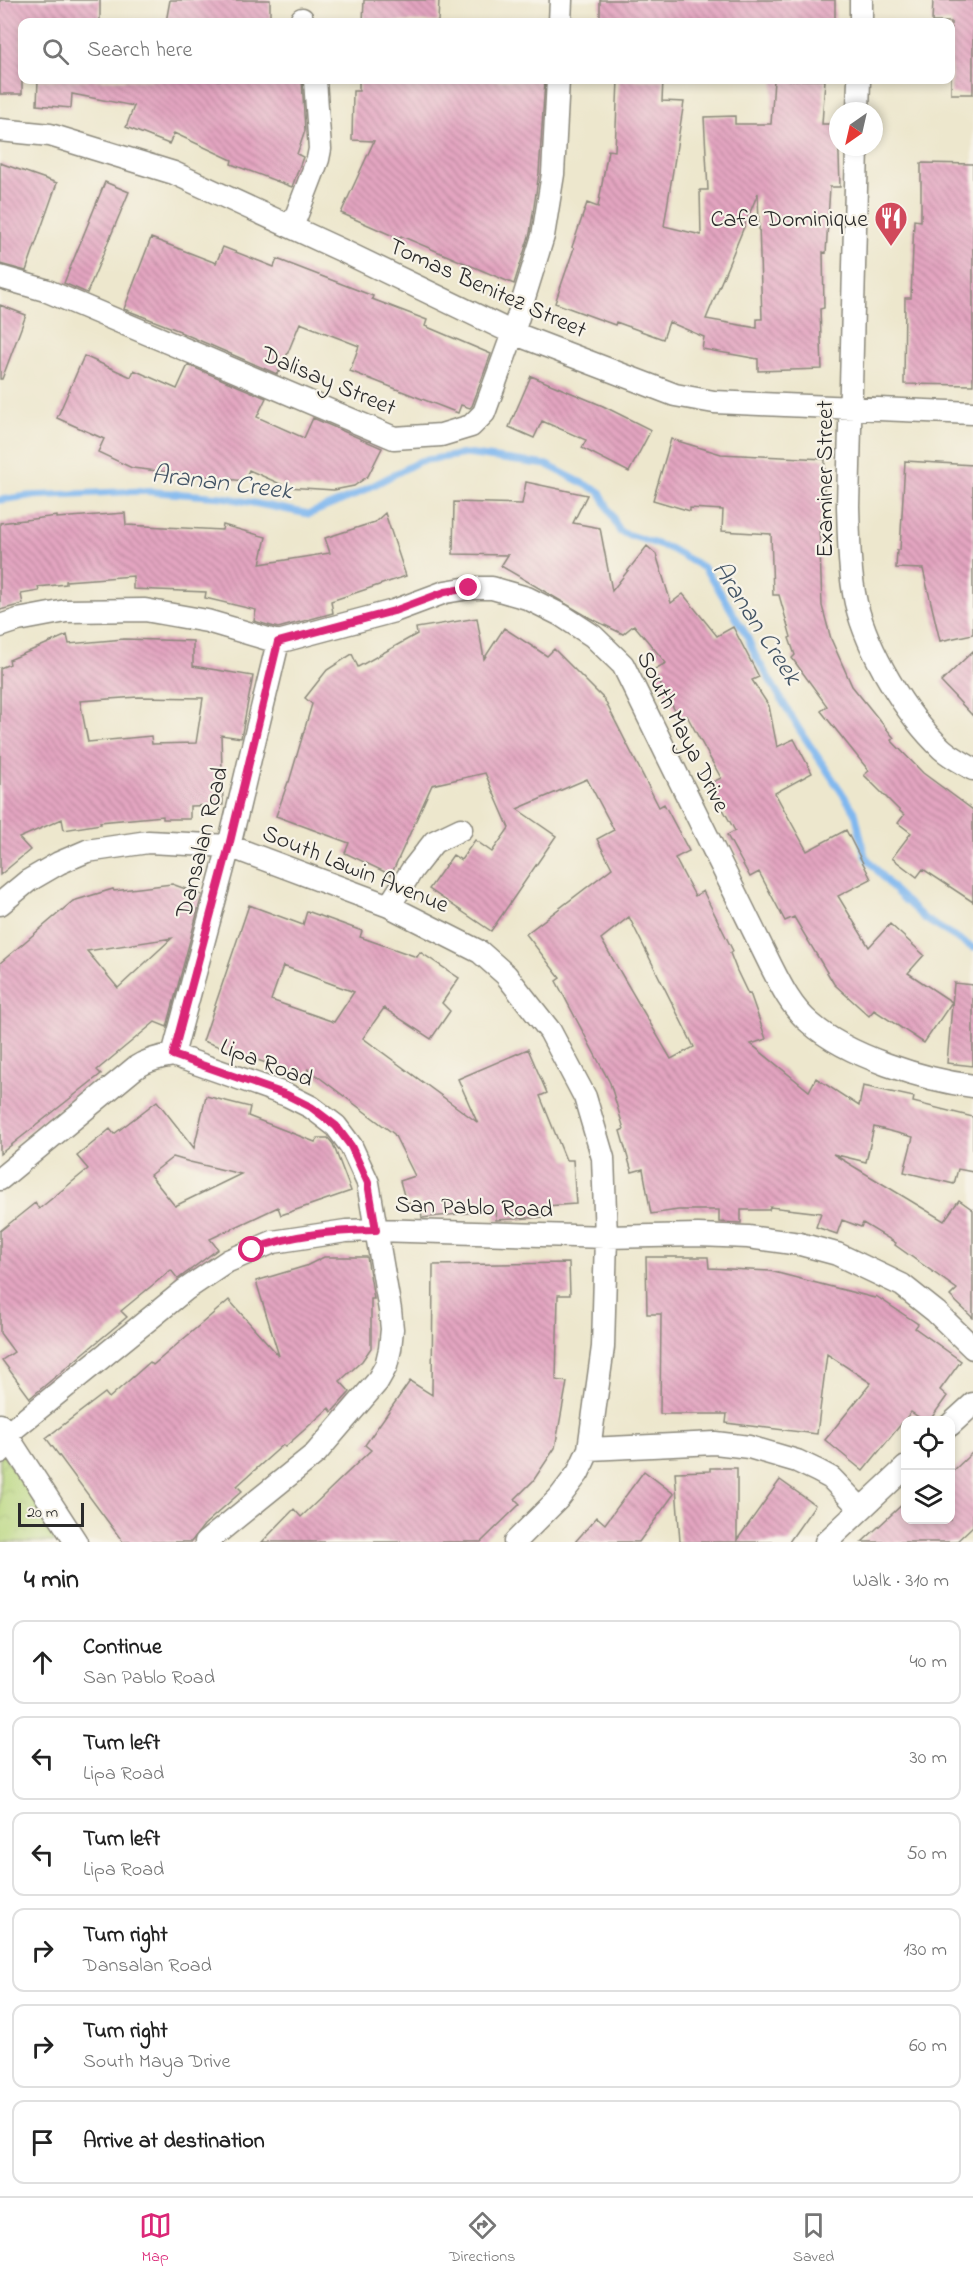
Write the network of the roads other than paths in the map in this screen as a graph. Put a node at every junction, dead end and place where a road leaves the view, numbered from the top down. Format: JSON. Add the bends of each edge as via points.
{"nodes":[{"id":1,"x":561,"y":0,"type":"edge"},
{"id":2,"x":861,"y":0,"type":"edge"},
{"id":3,"x":560,"y":18,"type":"edge"},
{"id":4,"x":861,"y":18,"type":"edge"},
{"id":5,"x":315,"y":84,"type":"edge"},
{"id":6,"x":558,"y":84,"type":"edge"},
{"id":7,"x":859,"y":84,"type":"edge"},
{"id":8,"x":858,"y":102,"type":"edge"},
{"id":9,"x":0,"y":130,"type":"edge"},
{"id":10,"x":857,"y":156,"type":"edge"},
{"id":11,"x":292,"y":227,"type":"junction"},
{"id":12,"x":0,"y":277,"type":"edge"},
{"id":13,"x":513,"y":333,"type":"junction"},
{"id":14,"x":850,"y":408,"type":"junction"},
{"id":15,"x":973,"y":413,"type":"edge"},
{"id":16,"x":0,"y":626,"type":"edge"},
{"id":17,"x":278,"y":642,"type":"junction"},
{"id":18,"x":973,"y":769,"type":"edge"},
{"id":19,"x":460,"y":829,"type":"dead end"},
{"id":20,"x":229,"y":846,"type":"junction"},
{"id":21,"x":0,"y":904,"type":"edge"},
{"id":22,"x":389,"y":906,"type":"junction"},
{"id":23,"x":173,"y":1055,"type":"junction"},
{"id":24,"x":973,"y":1086,"type":"edge"},
{"id":25,"x":0,"y":1179,"type":"edge"},
{"id":26,"x":376,"y":1230,"type":"junction"},
{"id":27,"x":606,"y":1237,"type":"junction"},
{"id":28,"x":973,"y":1348,"type":"edge"},
{"id":29,"x":973,"y":1404,"type":"edge"},
{"id":30,"x":955,"y":1421,"type":"edge"},
{"id":31,"x":2,"y":1437,"type":"edge"},
{"id":32,"x":589,"y":1449,"type":"junction"},
{"id":33,"x":903,"y":1470,"type":"edge"},
{"id":34,"x":861,"y":1509,"type":"junction"},
{"id":35,"x":76,"y":1542,"type":"edge"},
{"id":36,"x":206,"y":1542,"type":"edge"},
{"id":37,"x":515,"y":1542,"type":"edge"},
{"id":38,"x":826,"y":1542,"type":"edge"}],
"edges":[{"from":1,"to":3,"type":"street"},
{"from":2,"to":4,"type":"street"},
{"from":5,"to":11,"type":"street","via":[[320,149]]},
{"from":6,"to":13,"type":"street","name":"Dalisay Street","via":[[553,174],[543,236]]},
{"from":7,"to":8,"type":"street"},
{"from":9,"to":11,"type":"street","name":"Tomas Benitez Street","via":[[50,135],[174,173]]},
{"from":10,"to":14,"type":"street","name":"Examiner Street"},
{"from":11,"to":13,"type":"street","name":"Tomas Benitez Street"},
{"from":12,"to":13,"type":"street","name":"Dalisay Street","via":[[56,295],[394,438],[441,435],[471,426],[484,413]]},
{"from":13,"to":14,"type":"street","name":"Tomas Benitez Street","via":[[675,395],[714,402]]},
{"from":14,"to":15,"type":"street","name":"Tomas Benitez Street"},
{"from":14,"to":18,"type":"street","name":"Examiner Street","via":[[849,545],[856,604],[877,660],[906,707],[943,749]]},
{"from":16,"to":17,"type":"street","via":[[66,611],[145,610],[196,619]]},
{"from":17,"to":20,"type":"street","name":"Dansalan Road"},
{"from":17,"to":24,"type":"street","name":"South Maya Drive","via":[[469,588],[510,592],[577,624],[623,665],[771,966],[795,1007],[810,1023],[865,1055],[919,1075]]},
{"from":19,"to":22,"type":"street","via":[[434,842]]},
{"from":20,"to":21,"type":"street","name":"South Lawin Avenue","via":[[148,842],[87,851],[28,881]]},
{"from":20,"to":22,"type":"street","name":"South Lawin Avenue"},
{"from":20,"to":23,"type":"street","name":"Dansalan Road"},
{"from":22,"to":27,"type":"street","name":"South Lawin Avenue","via":[[480,952],[506,975],[550,1031],[585,1097],[603,1158]]},
{"from":23,"to":25,"type":"street","via":[[145,1061],[135,1068]]},
{"from":23,"to":26,"type":"street","name":"Lipa Road","via":[[287,1095],[336,1126],[351,1146],[368,1183]]},
{"from":26,"to":27,"type":"street","name":"San Pablo Road"},
{"from":26,"to":31,"type":"street","name":"San Pablo Road","via":[[322,1233],[273,1242],[228,1261],[185,1290]]},
{"from":26,"to":36,"type":"street","name":"Lipa Road","via":[[392,1329],[390,1350],[381,1374],[316,1453]]},
{"from":27,"to":28,"type":"street","name":"San Pablo Road","via":[[727,1236],[819,1248],[902,1285]]},
{"from":27,"to":32,"type":"street","name":"South Lawin Avenue","via":[[603,1347]]},
{"from":29,"to":30,"type":"street"},
{"from":31,"to":35,"type":"street"},
{"from":32,"to":34,"type":"street","via":[[715,1443],[749,1446],[831,1478]]},
{"from":32,"to":37,"type":"street","name":"South Lawin Avenue","via":[[578,1473],[559,1498]]},
{"from":33,"to":34,"type":"street"},
{"from":34,"to":38,"type":"street"}]}
